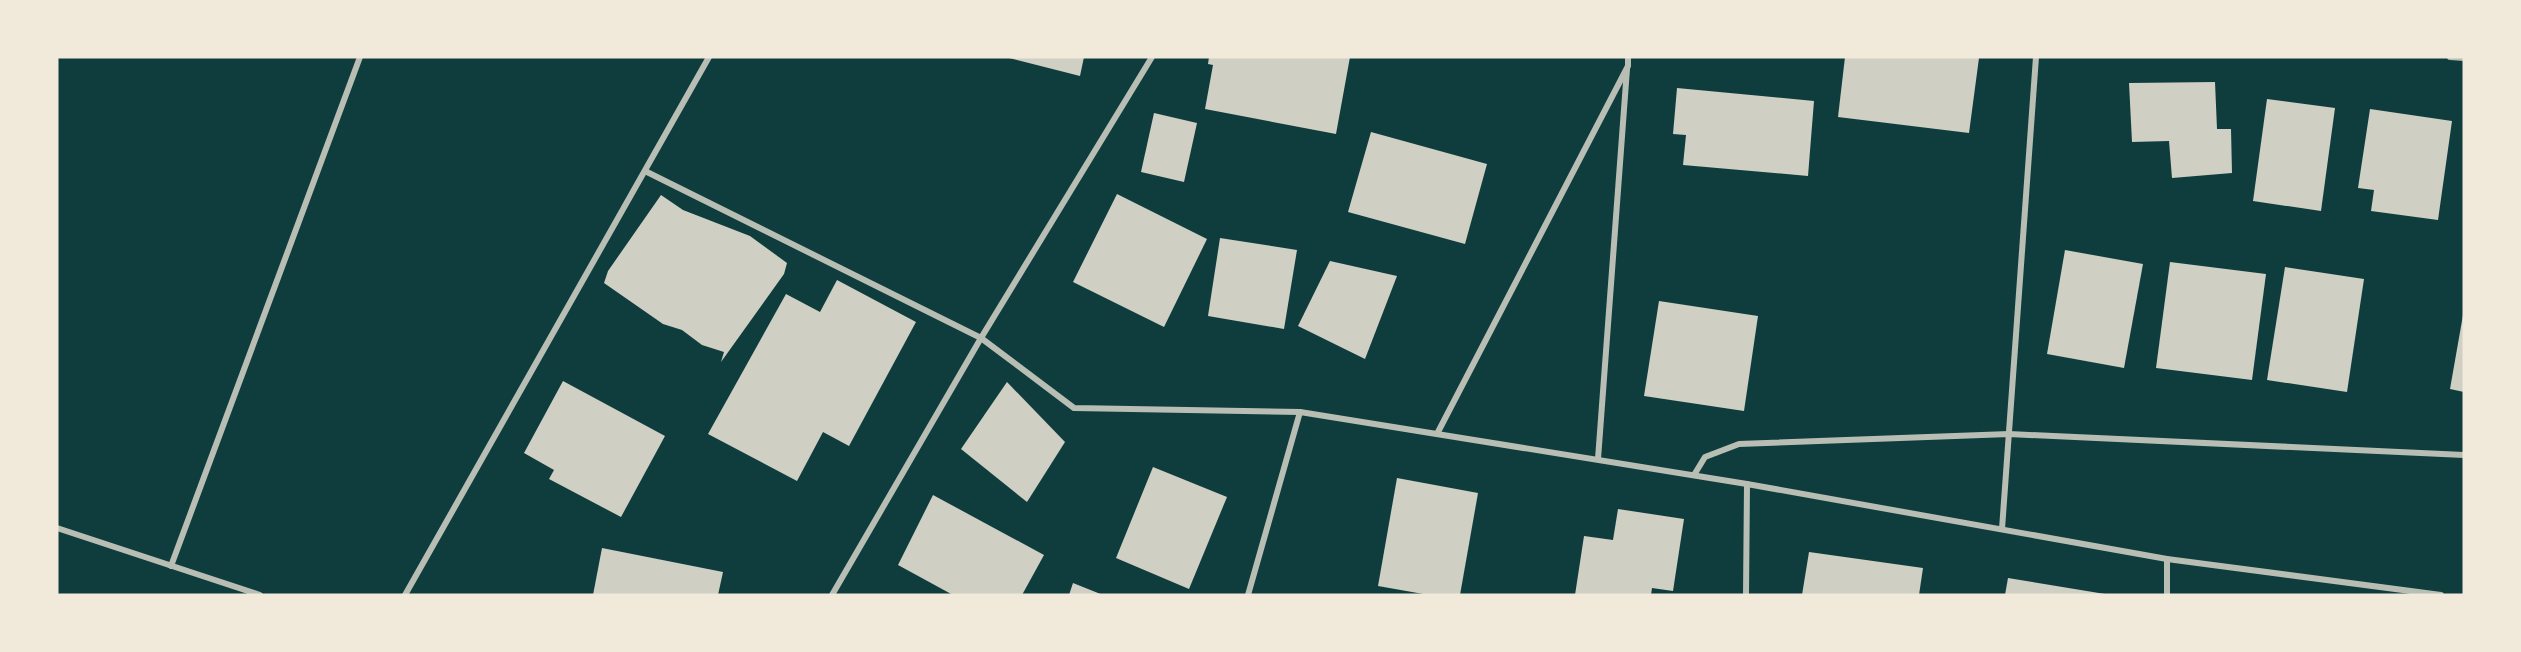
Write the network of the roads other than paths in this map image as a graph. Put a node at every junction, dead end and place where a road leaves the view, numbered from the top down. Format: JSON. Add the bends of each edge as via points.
{"nodes":[{"id":1,"x":360,"y":57,"type":"edge"},
{"id":2,"x":709,"y":57,"type":"edge"},
{"id":3,"x":1152,"y":57,"type":"edge"},
{"id":4,"x":1628,"y":57,"type":"edge"},
{"id":5,"x":2036,"y":57,"type":"edge"},
{"id":6,"x":2450,"y":57,"type":"edge"},
{"id":7,"x":2464,"y":58,"type":"edge"},
{"id":8,"x":1628,"y":66,"type":"junction"},
{"id":9,"x":645,"y":171,"type":"junction"},
{"id":10,"x":981,"y":338,"type":"junction"},
{"id":11,"x":1300,"y":412,"type":"junction"},
{"id":12,"x":1438,"y":432,"type":"junction"},
{"id":13,"x":2009,"y":434,"type":"junction"},
{"id":14,"x":2464,"y":455,"type":"edge"},
{"id":15,"x":1598,"y":459,"type":"junction"},
{"id":16,"x":1694,"y":475,"type":"junction"},
{"id":17,"x":1748,"y":484,"type":"junction"},
{"id":18,"x":57,"y":528,"type":"edge"},
{"id":19,"x":2002,"y":529,"type":"junction"},
{"id":20,"x":2167,"y":559,"type":"junction"},
{"id":21,"x":171,"y":566,"type":"junction"},
{"id":22,"x":260,"y":595,"type":"edge"},
{"id":23,"x":405,"y":595,"type":"edge"},
{"id":24,"x":832,"y":595,"type":"edge"},
{"id":25,"x":1248,"y":595,"type":"edge"},
{"id":26,"x":1746,"y":595,"type":"edge"},
{"id":27,"x":2167,"y":595,"type":"edge"},
{"id":28,"x":2441,"y":595,"type":"edge"}],
"edges":[{"from":1,"to":21,"type":"street"},
{"from":2,"to":9,"type":"street"},
{"from":3,"to":10,"type":"street"},
{"from":4,"to":8,"type":"street"},
{"from":5,"to":13,"type":"street"},
{"from":6,"to":7,"type":"street"},
{"from":8,"to":12,"type":"street"},
{"from":8,"to":15,"type":"street"},
{"from":9,"to":10,"type":"street"},
{"from":9,"to":23,"type":"street"},
{"from":10,"to":11,"type":"street","via":[[1074,408]]},
{"from":10,"to":24,"type":"street"},
{"from":11,"to":12,"type":"street"},
{"from":11,"to":25,"type":"street"},
{"from":12,"to":15,"type":"street"},
{"from":13,"to":14,"type":"street"},
{"from":13,"to":16,"type":"street","via":[[1739,444],[1704,457]]},
{"from":13,"to":19,"type":"street"},
{"from":15,"to":16,"type":"street"},
{"from":16,"to":17,"type":"street"},
{"from":17,"to":19,"type":"street"},
{"from":17,"to":26,"type":"street"},
{"from":18,"to":21,"type":"street"},
{"from":19,"to":20,"type":"street"},
{"from":20,"to":27,"type":"street"},
{"from":20,"to":28,"type":"street"},
{"from":21,"to":22,"type":"street"}]}
